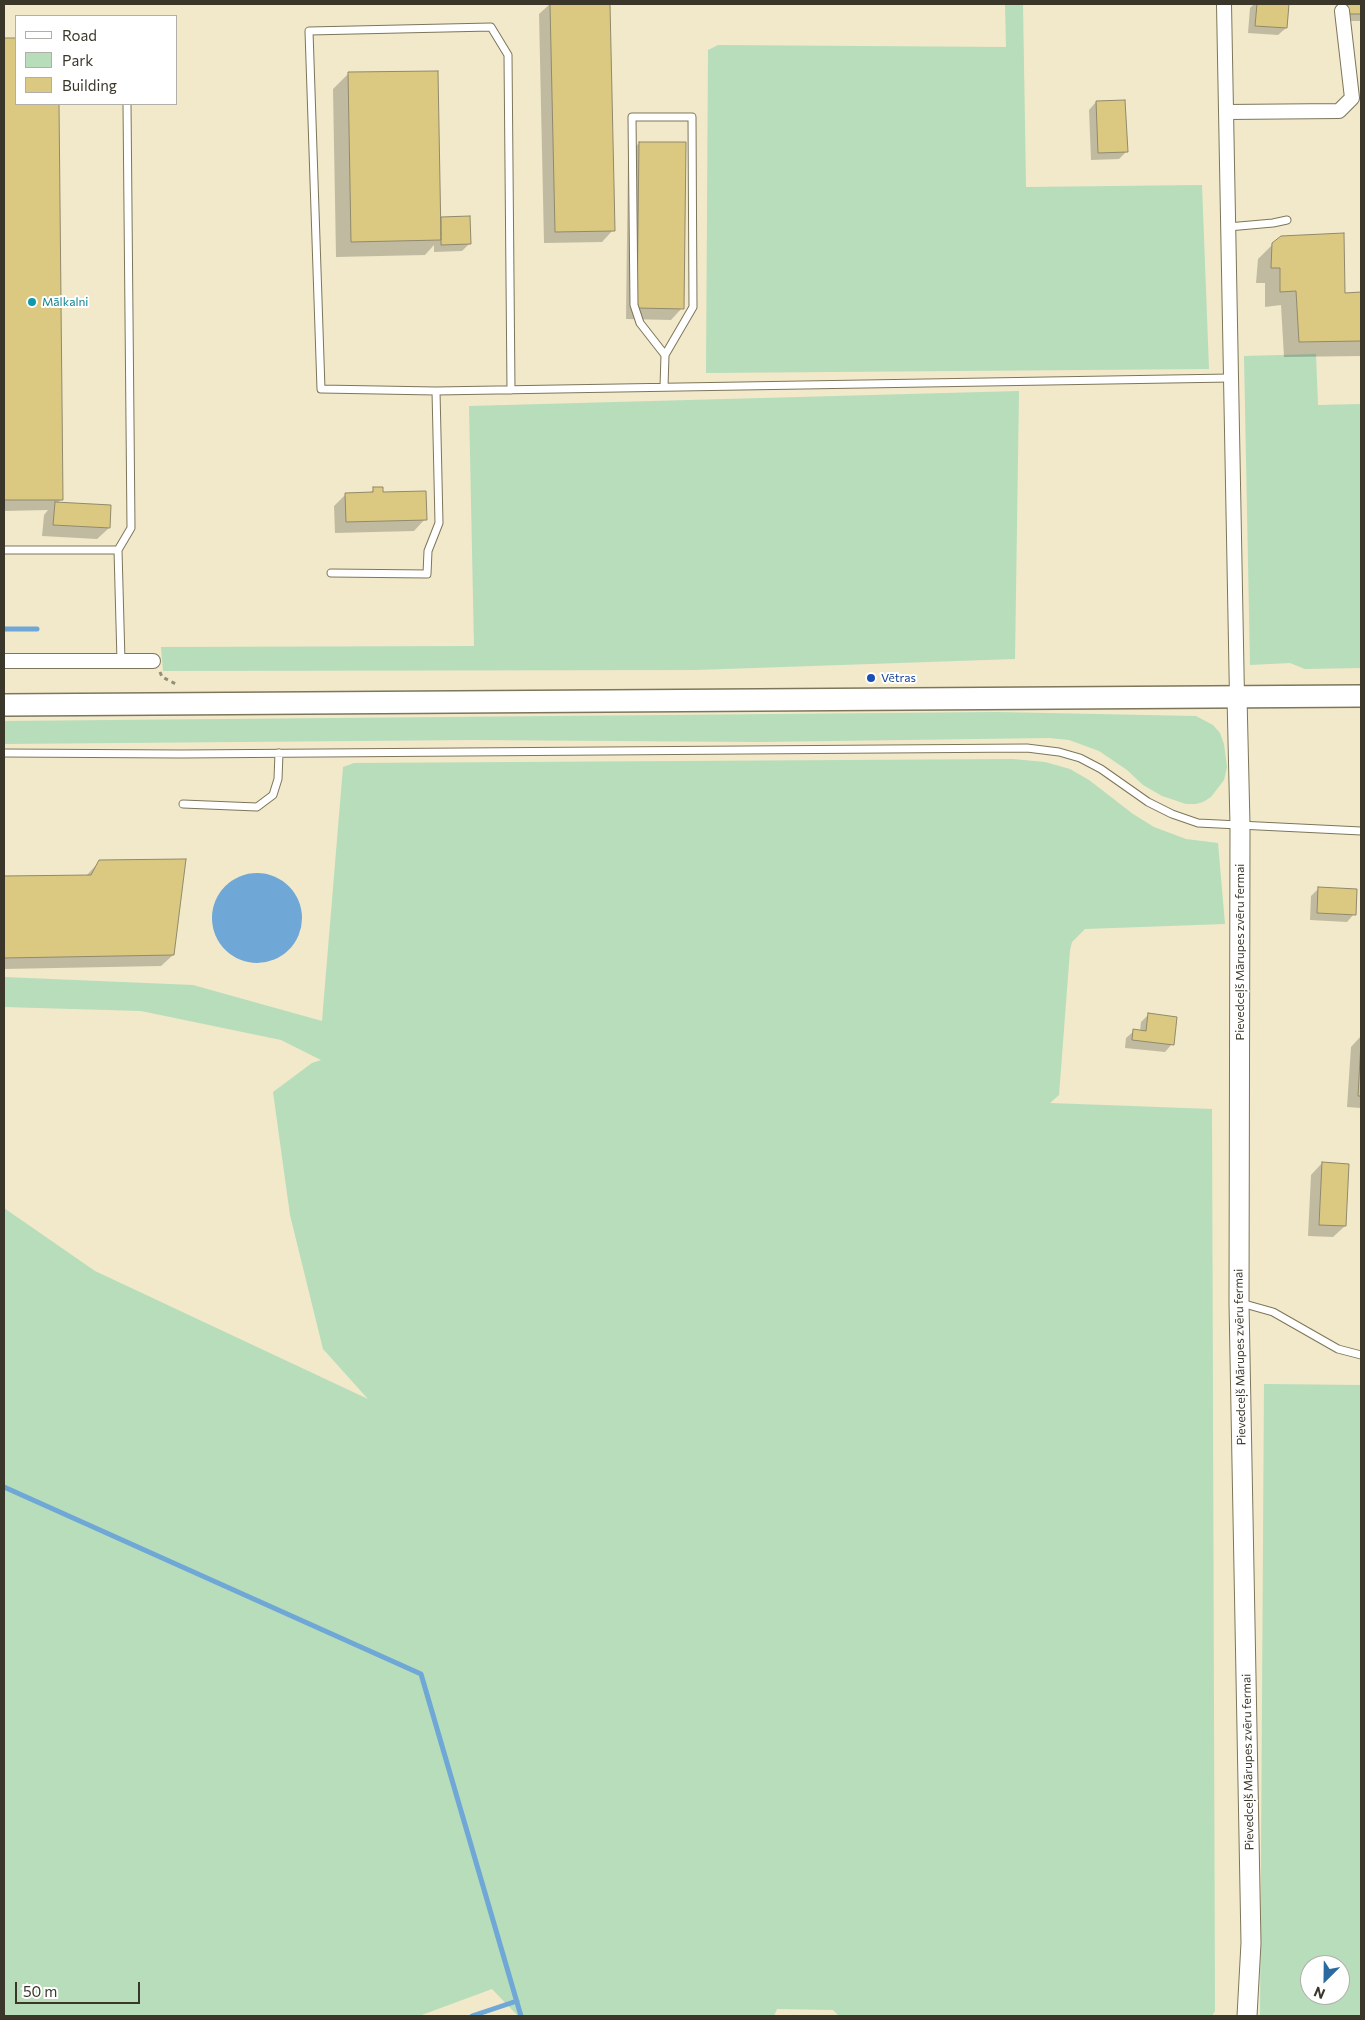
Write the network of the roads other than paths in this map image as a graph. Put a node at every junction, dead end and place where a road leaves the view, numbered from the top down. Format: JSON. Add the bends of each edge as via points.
{"nodes":[{"id":1,"x":1224,"y":4,"type":"edge"},
{"id":2,"x":1342,"y":11,"type":"dead end"},
{"id":3,"x":128,"y":105,"type":"edge"},
{"id":4,"x":1226,"y":112,"type":"junction"},
{"id":5,"x":1287,"y":220,"type":"dead end"},
{"id":6,"x":1228,"y":227,"type":"junction"},
{"id":7,"x":665,"y":355,"type":"junction"},
{"id":8,"x":1231,"y":378,"type":"junction"},
{"id":9,"x":664,"y":388,"type":"junction"},
{"id":10,"x":436,"y":390,"type":"junction"},
{"id":11,"x":511,"y":390,"type":"junction"},
{"id":12,"x":4,"y":550,"type":"edge"},
{"id":13,"x":118,"y":550,"type":"junction"},
{"id":14,"x":331,"y":573,"type":"dead end"},
{"id":15,"x":4,"y":661,"type":"edge"},
{"id":16,"x":121,"y":661,"type":"junction"},
{"id":17,"x":154,"y":661,"type":"dead end"},
{"id":18,"x":1361,"y":696,"type":"edge"},
{"id":19,"x":1237,"y":697,"type":"junction"},
{"id":20,"x":4,"y":705,"type":"edge"},
{"id":21,"x":4,"y":753,"type":"edge"},
{"id":22,"x":279,"y":753,"type":"junction"},
{"id":23,"x":183,"y":804,"type":"dead end"},
{"id":24,"x":1240,"y":825,"type":"junction"},
{"id":25,"x":1361,"y":831,"type":"edge"},
{"id":26,"x":1239,"y":1303,"type":"junction"},
{"id":27,"x":1361,"y":1355,"type":"edge"},
{"id":28,"x":1246,"y":2016,"type":"edge"}],
"edges":[{"from":1,"to":4,"type":"street"},
{"from":2,"to":4,"type":"street","via":[[1352,98],[1339,111]]},
{"from":3,"to":13,"type":"lane","via":[[131,528]]},
{"from":4,"to":6,"type":"street"},
{"from":5,"to":6,"type":"lane"},
{"from":6,"to":8,"type":"street"},
{"from":7,"to":7,"type":"lane","via":[[640,323],[634,304],[632,117],[692,117],[693,307]]},
{"from":7,"to":9,"type":"lane"},
{"from":8,"to":9,"type":"lane"},
{"from":8,"to":19,"type":"street"},
{"from":9,"to":11,"type":"lane"},
{"from":10,"to":11,"type":"lane"},
{"from":10,"to":11,"type":"lane","via":[[321,389],[309,32],[491,27],[508,56]]},
{"from":10,"to":14,"type":"lane","via":[[439,523],[428,551],[427,574]]},
{"from":12,"to":13,"type":"lane"},
{"from":13,"to":16,"type":"lane"},
{"from":15,"to":16,"type":"street"},
{"from":16,"to":17,"type":"street"},
{"from":18,"to":19,"type":"main road"},
{"from":19,"to":20,"type":"main road"},
{"from":19,"to":24,"type":"street","name":"Pievedceļš Mārupes zvēru fermai"},
{"from":21,"to":22,"type":"lane"},
{"from":22,"to":23,"type":"lane","via":[[278,779],[273,794],[258,807]]},
{"from":22,"to":24,"type":"lane","via":[[1027,748],[1080,758],[1172,814],[1198,823]]},
{"from":24,"to":25,"type":"lane"},
{"from":24,"to":26,"type":"street","name":"Pievedceļš Mārupes zvēru fermai"},
{"from":26,"to":27,"type":"lane","via":[[1273,1312],[1338,1349]]},
{"from":26,"to":28,"type":"street","name":"Pievedceļš Mārupes zvēru fermai","via":[[1251,1943]]}]}
